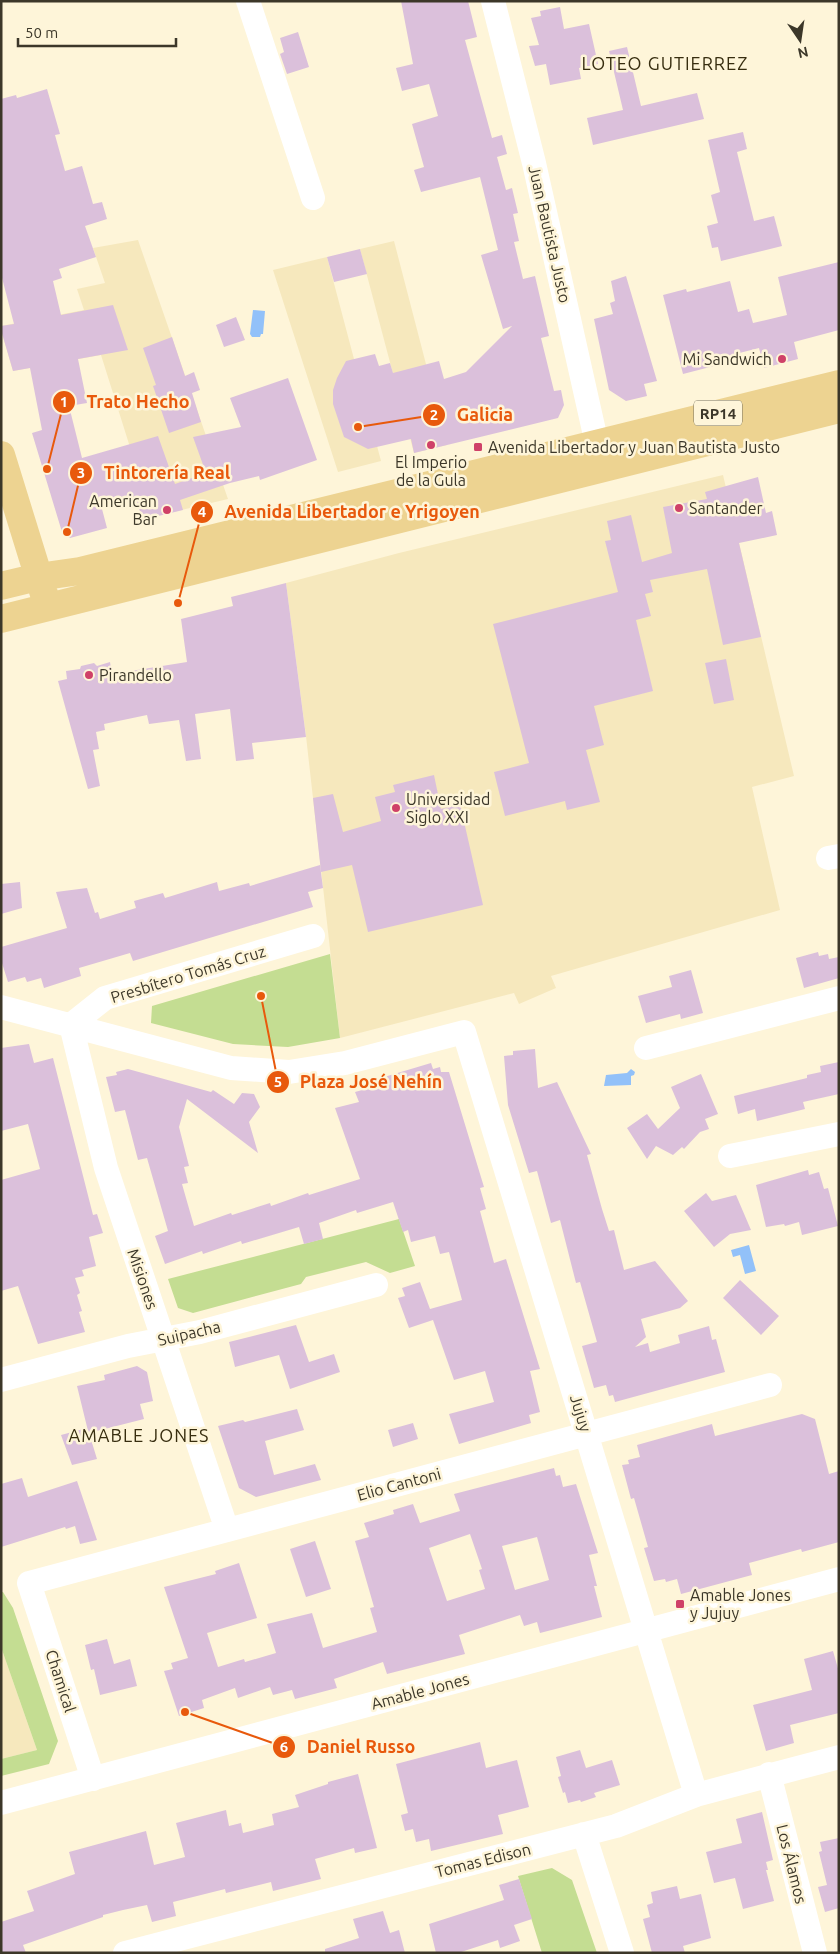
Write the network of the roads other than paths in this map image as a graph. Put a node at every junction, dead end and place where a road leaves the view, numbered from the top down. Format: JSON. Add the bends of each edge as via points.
{"nodes":[{"id":1,"x":248,"y":1,"type":"edge"},
{"id":2,"x":493,"y":1,"type":"edge"},
{"id":3,"x":313,"y":198,"type":"dead end"},
{"id":4,"x":839,"y":384,"type":"edge"},
{"id":5,"x":839,"y":409,"type":"edge"},
{"id":6,"x":1,"y":455,"type":"edge"},
{"id":7,"x":600,"y":455,"type":"junction"},
{"id":8,"x":38,"y":577,"type":"junction"},
{"id":9,"x":1,"y":586,"type":"edge"},
{"id":10,"x":48,"y":607,"type":"junction"},
{"id":11,"x":1,"y":619,"type":"edge"},
{"id":12,"x":313,"y":936,"type":"dead end"},
{"id":13,"x":839,"y":998,"type":"edge"},
{"id":14,"x":1,"y":1007,"type":"edge"},
{"id":15,"x":71,"y":1025,"type":"junction"},
{"id":16,"x":646,"y":1048,"type":"dead end"},
{"id":17,"x":839,"y":1134,"type":"edge"},
{"id":18,"x":730,"y":1156,"type":"dead end"},
{"id":19,"x":376,"y":1285,"type":"dead end"},
{"id":20,"x":164,"y":1339,"type":"junction"},
{"id":21,"x":1,"y":1380,"type":"edge"},
{"id":22,"x":770,"y":1385,"type":"dead end"},
{"id":23,"x":587,"y":1434,"type":"junction"},
{"id":24,"x":227,"y":1530,"type":"junction"},
{"id":25,"x":839,"y":1580,"type":"edge"},
{"id":26,"x":29,"y":1583,"type":"joint"},
{"id":27,"x":646,"y":1631,"type":"junction"},
{"id":28,"x":839,"y":1756,"type":"edge"},
{"id":29,"x":769,"y":1774,"type":"junction"},
{"id":30,"x":93,"y":1778,"type":"junction"},
{"id":31,"x":696,"y":1794,"type":"junction"},
{"id":32,"x":1,"y":1803,"type":"edge"},
{"id":33,"x":584,"y":1834,"type":"junction"},
{"id":34,"x":125,"y":1953,"type":"edge"},
{"id":35,"x":622,"y":1953,"type":"edge"},
{"id":36,"x":815,"y":1953,"type":"edge"}],
"edges":[{"from":1,"to":3,"type":"street"},
{"from":2,"to":7,"type":"street","name":"Juan Bautista Justo","via":[[534,163]]},
{"from":4,"to":7,"type":"main road","number":"RP14"},
{"from":5,"to":7,"type":"main road","number":"RP14"},
{"from":6,"to":8,"type":"main road"},
{"from":7,"to":8,"type":"main road","number":"RP14","via":[[80,571]]},
{"from":7,"to":10,"type":"main road","number":"RP14"},
{"from":8,"to":9,"type":"main road","number":"RP14"},
{"from":8,"to":10,"type":"main road"},
{"from":10,"to":11,"type":"main road","number":"RP14"},
{"from":12,"to":15,"type":"street","name":"Presbítero Tomás Cruz","via":[[105,998]]},
{"from":13,"to":16,"type":"street"},
{"from":14,"to":15,"type":"street"},
{"from":15,"to":20,"type":"street","name":"Misiones","via":[[106,1168]]},
{"from":15,"to":23,"type":"street","name":"Jujuy","via":[[231,1068],[289,1072],[345,1063],[464,1032]]},
{"from":17,"to":18,"type":"street"},
{"from":19,"to":20,"type":"street","name":"Suipacha"},
{"from":20,"to":21,"type":"street","name":"Suipacha"},
{"from":20,"to":24,"type":"street","name":"Misiones"},
{"from":22,"to":23,"type":"street","name":"Elio Cantoni"},
{"from":23,"to":24,"type":"street","name":"Elio Cantoni"},
{"from":23,"to":27,"type":"street","name":"Jujuy"},
{"from":24,"to":26,"type":"street","name":"Elio Cantoni"},
{"from":25,"to":27,"type":"street","name":"Amable Jones"},
{"from":26,"to":30,"type":"street","name":"Chamical"},
{"from":27,"to":30,"type":"street","name":"Amable Jones"},
{"from":27,"to":31,"type":"street","name":"Jujuy"},
{"from":28,"to":29,"type":"street","name":"Tomas Edison"},
{"from":29,"to":31,"type":"street","name":"Tomas Edison"},
{"from":29,"to":36,"type":"street","name":"Los Álamos"},
{"from":30,"to":32,"type":"street","name":"Amable Jones"},
{"from":31,"to":33,"type":"street","name":"Tomas Edison","via":[[616,1826]]},
{"from":33,"to":34,"type":"street","name":"Tomas Edison"},
{"from":33,"to":35,"type":"street"}]}
